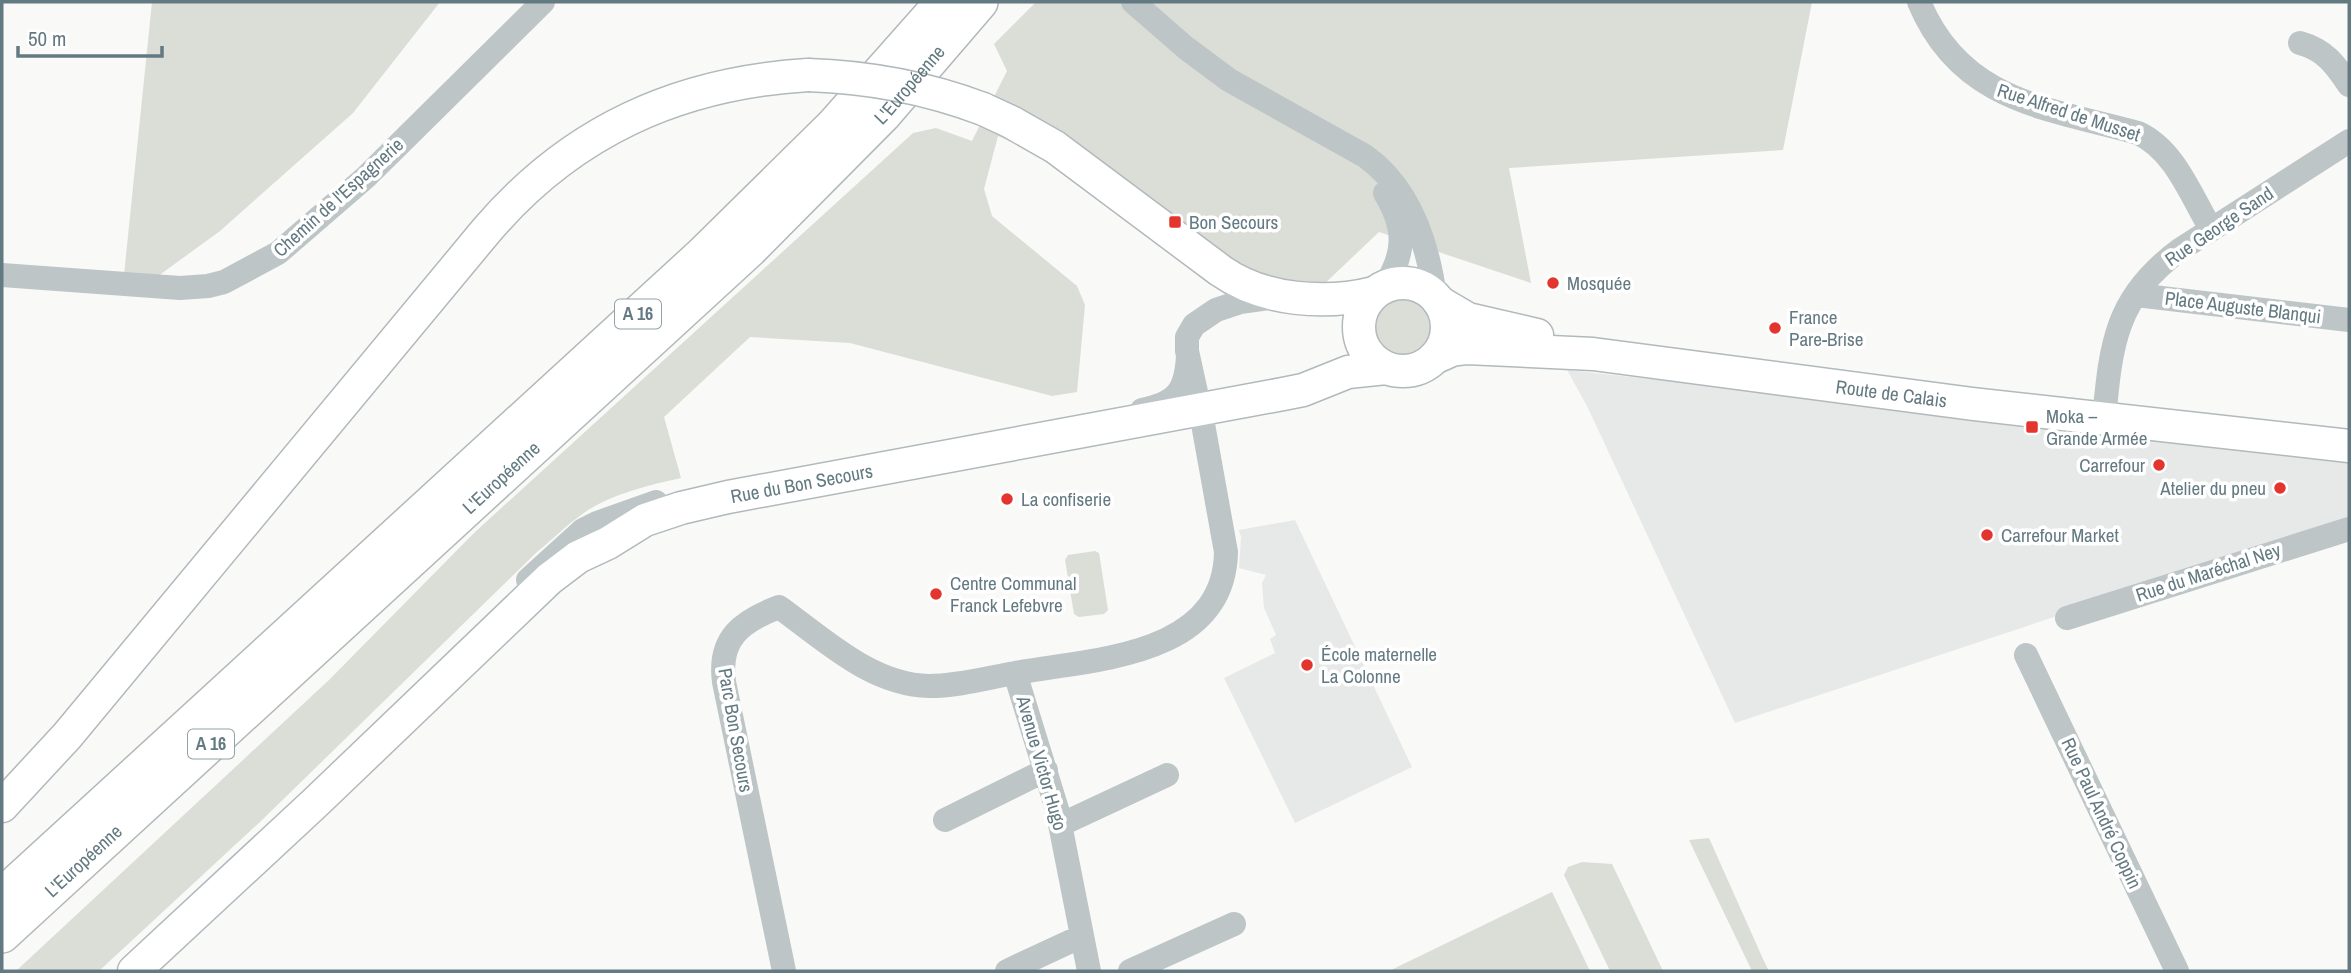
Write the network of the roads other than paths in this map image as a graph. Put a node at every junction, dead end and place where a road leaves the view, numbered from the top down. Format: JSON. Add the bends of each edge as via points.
{"nodes":[{"id":1,"x":543,"y":2,"type":"edge"},
{"id":2,"x":943,"y":2,"type":"edge"},
{"id":3,"x":980,"y":2,"type":"edge"},
{"id":4,"x":1133,"y":2,"type":"edge"},
{"id":5,"x":1919,"y":2,"type":"edge"},
{"id":6,"x":2301,"y":43,"type":"dead end"},
{"id":7,"x":2349,"y":85,"type":"edge"},
{"id":8,"x":1321,"y":133,"type":"junction"},
{"id":9,"x":2349,"y":141,"type":"edge"},
{"id":10,"x":2211,"y":229,"type":"junction"},
{"id":11,"x":2,"y":275,"type":"edge"},
{"id":12,"x":1379,"y":290,"type":"junction"},
{"id":13,"x":2136,"y":295,"type":"junction"},
{"id":14,"x":1291,"y":296,"type":"junction"},
{"id":15,"x":1437,"y":299,"type":"junction"},
{"id":16,"x":2349,"y":320,"type":"edge"},
{"id":17,"x":1188,"y":356,"type":"junction"},
{"id":18,"x":1434,"y":358,"type":"junction"},
{"id":19,"x":1387,"y":368,"type":"junction"},
{"id":20,"x":1200,"y":409,"type":"junction"},
{"id":21,"x":2105,"y":411,"type":"junction"},
{"id":22,"x":2349,"y":424,"type":"edge"},
{"id":23,"x":2349,"y":446,"type":"edge"},
{"id":24,"x":2349,"y":529,"type":"edge"},
{"id":25,"x":315,"y":609,"type":"junction"},
{"id":26,"x":2067,"y":618,"type":"dead end"},
{"id":27,"x":2026,"y":654,"type":"dead end"},
{"id":28,"x":1015,"y":673,"type":"junction"},
{"id":29,"x":1046,"y":770,"type":"junction"},
{"id":30,"x":1167,"y":775,"type":"dead end"},
{"id":31,"x":311,"y":798,"type":"junction"},
{"id":32,"x":2,"y":806,"type":"edge"},
{"id":33,"x":945,"y":820,"type":"dead end"},
{"id":34,"x":1060,"y":825,"type":"junction"},
{"id":35,"x":2,"y":868,"type":"edge"},
{"id":36,"x":212,"y":891,"type":"junction"},
{"id":37,"x":2,"y":897,"type":"edge"},
{"id":38,"x":1234,"y":924,"type":"dead end"},
{"id":39,"x":2,"y":935,"type":"edge"},
{"id":40,"x":1082,"y":936,"type":"junction"},
{"id":41,"x":117,"y":971,"type":"edge"},
{"id":42,"x":134,"y":971,"type":"edge"},
{"id":43,"x":784,"y":971,"type":"edge"},
{"id":44,"x":1007,"y":971,"type":"edge"},
{"id":45,"x":1089,"y":971,"type":"edge"},
{"id":46,"x":1130,"y":971,"type":"edge"},
{"id":47,"x":2177,"y":971,"type":"edge"}],
"edges":[{"from":1,"to":11,"type":"street","name":"Chemin de l'Espagnerie","via":[[352,190],[278,253],[241,275],[208,286],[180,288]]},
{"from":2,"to":25,"type":"highway","name":"L'Européenne","number":"A 16","via":[[842,116],[702,255]]},
{"from":3,"to":39,"type":"highway","name":"L'Européenne","number":"A 16","via":[[875,124],[741,258]]},
{"from":4,"to":8,"type":"street","via":[[1215,70]]},
{"from":5,"to":10,"type":"street","name":"Rue Alfred de Musset","via":[[1949,53],[1990,87],[2138,133],[2160,147]]},
{"from":6,"to":7,"type":"street","via":[[2329,57]]},
{"from":8,"to":12,"type":"street","via":[[1364,167],[1389,200],[1401,252]]},
{"from":8,"to":15,"type":"street","via":[[1365,156],[1390,180],[1423,240]]},
{"from":9,"to":10,"type":"street","name":"Rue George Sand"},
{"from":10,"to":13,"type":"street","name":"Rue George Sand","via":[[2163,263]]},
{"from":12,"to":14,"type":"main road","via":[[1335,300]]},
{"from":12,"to":15,"type":"main road","via":[[1409,283]]},
{"from":12,"to":19,"type":"main road","via":[[1360,314],[1359,334],[1370,356]]},
{"from":13,"to":16,"type":"street","name":"Place Auguste Blanqui"},
{"from":13,"to":21,"type":"street","name":"Rue George Sand","via":[[2113,340]]},
{"from":14,"to":17,"type":"street","name":"Rue du Bon Secours","via":[[1240,302],[1209,313],[1188,333]]},
{"from":14,"to":32,"type":"main road","bridge":true,"via":[[1256,290],[1230,277],[1055,147],[1018,125],[940,94],[895,82],[808,75],[721,86],[663,104],[581,146],[528,186],[67,736]]},
{"from":15,"to":18,"type":"main road","via":[[1447,328]]},
{"from":15,"to":21,"type":"main road","name":"Route de Calais","via":[[1468,319],[1539,336]]},
{"from":17,"to":20,"type":"street","name":"Avenue Victor Hugo"},
{"from":17,"to":31,"type":"street","name":"Rue du Bon Secours","via":[[1180,390],[1157,407],[738,482],[661,500],[590,526],[558,551]]},
{"from":18,"to":19,"type":"main road","via":[[1413,370]]},
{"from":18,"to":21,"type":"main road","name":"Route de Calais","via":[[1467,348],[1593,354],[1820,385]]},
{"from":19,"to":20,"type":"main road","name":"Rue du Bon Secours","via":[[1355,370],[1303,390]]},
{"from":20,"to":28,"type":"street","name":"Avenue Victor Hugo","via":[[1226,552],[1223,573],[1208,606],[1186,629],[1155,646]]},
{"from":20,"to":31,"type":"main road","name":"Rue du Bon Secours","via":[[728,497],[645,520],[578,557],[549,579]]},
{"from":21,"to":22,"type":"main road","name":"Route de Calais"},
{"from":21,"to":23,"type":"main road","name":"Route de Calais"},
{"from":24,"to":26,"type":"street","name":"Rue du Maréchal Ney"},
{"from":25,"to":35,"type":"highway"},
{"from":25,"to":37,"type":"highway","name":"L'Européenne","number":"A 16"},
{"from":27,"to":47,"type":"street","name":"Rue Paul André Coppin"},
{"from":28,"to":29,"type":"street","name":"Avenue Victor Hugo"},
{"from":28,"to":43,"type":"street","name":"Parc Bon Secours","via":[[946,685],[900,682],[855,662],[779,607],[750,620],[733,635],[722,660],[724,682]]},
{"from":29,"to":33,"type":"street"},
{"from":29,"to":34,"type":"street","name":"Avenue Victor Hugo"},
{"from":30,"to":34,"type":"street"},
{"from":31,"to":36,"type":"main road","name":"Rue du Bon Secours"},
{"from":34,"to":40,"type":"street","name":"Avenue Victor Hugo"},
{"from":36,"to":41,"type":"street","name":"Rue du Bon Secours"},
{"from":36,"to":42,"type":"main road","name":"Rue du Bon Secours"},
{"from":38,"to":46,"type":"street"},
{"from":40,"to":44,"type":"street"},
{"from":40,"to":45,"type":"street","name":"Avenue Victor Hugo"}]}
